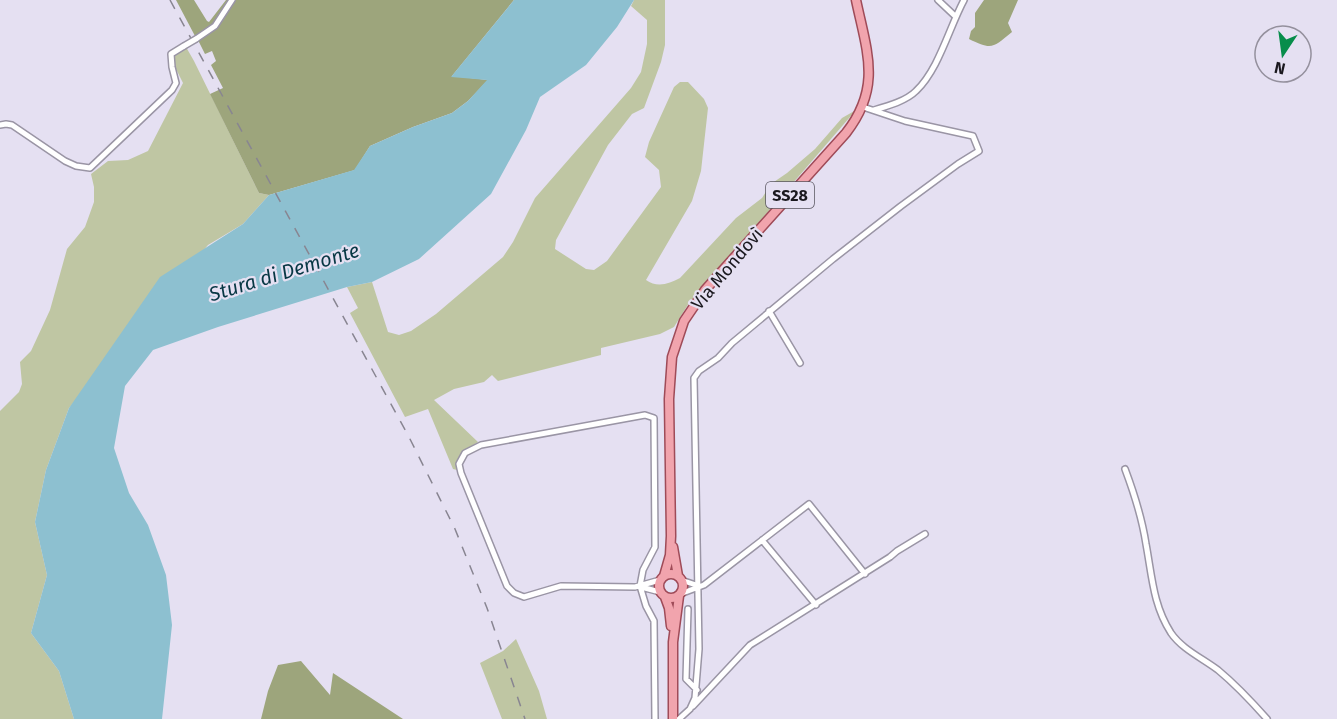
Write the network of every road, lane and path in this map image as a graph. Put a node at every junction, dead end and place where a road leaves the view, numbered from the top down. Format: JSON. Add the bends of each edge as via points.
{"nodes":[{"id":1,"x":232,"y":0,"type":"edge"},
{"id":2,"x":856,"y":0,"type":"edge"},
{"id":3,"x":938,"y":0,"type":"edge"},
{"id":4,"x":964,"y":0,"type":"edge"},
{"id":5,"x":955,"y":16,"type":"junction"},
{"id":6,"x":863,"y":107,"type":"junction"},
{"id":7,"x":872,"y":110,"type":"junction"},
{"id":8,"x":0,"y":125,"type":"edge"},
{"id":9,"x":770,"y":311,"type":"junction"},
{"id":10,"x":800,"y":363,"type":"dead end"},
{"id":11,"x":1125,"y":469,"type":"dead end"},
{"id":12,"x":925,"y":534,"type":"dead end"},
{"id":13,"x":671,"y":536,"type":"junction"},
{"id":14,"x":762,"y":540,"type":"junction"},
{"id":15,"x":865,"y":574,"type":"junction"},
{"id":16,"x":662,"y":578,"type":"junction"},
{"id":17,"x":679,"y":578,"type":"junction"},
{"id":18,"x":640,"y":586,"type":"junction"},
{"id":19,"x":699,"y":586,"type":"junction"},
{"id":20,"x":662,"y":595,"type":"junction"},
{"id":21,"x":680,"y":595,"type":"junction"},
{"id":22,"x":816,"y":605,"type":"junction"},
{"id":23,"x":688,"y":609,"type":"dead end"},
{"id":24,"x":673,"y":642,"type":"junction"},
{"id":25,"x":697,"y":690,"type":"junction"},
{"id":26,"x":690,"y":709,"type":"junction"},
{"id":27,"x":655,"y":719,"type":"edge"},
{"id":28,"x":674,"y":719,"type":"edge"},
{"id":29,"x":679,"y":719,"type":"edge"},
{"id":30,"x":1267,"y":719,"type":"edge"}],
"edges":[{"from":1,"to":8,"type":"street","bridge":true,"via":[[215,26],[171,54],[176,83],[172,90],[94,166],[85,168],[65,160],[12,125]]},
{"from":2,"to":6,"type":"main road","name":"Via Mondovì","number":"SS28","via":[[869,73]]},
{"from":3,"to":5,"type":"street"},
{"from":4,"to":5,"type":"street"},
{"from":5,"to":7,"type":"street","via":[[933,66],[916,92]]},
{"from":6,"to":7,"type":"street"},
{"from":6,"to":13,"type":"main road","name":"Via Mondovì","number":"SS28","via":[[846,133],[705,290],[684,321],[674,347],[669,378]]},
{"from":7,"to":9,"type":"street","via":[[973,136],[980,151],[901,206]]},
{"from":9,"to":10,"type":"street"},
{"from":9,"to":19,"type":"street","via":[[695,374]]},
{"from":11,"to":30,"type":"street","via":[[1142,526],[1152,588],[1171,632],[1180,644],[1241,690]]},
{"from":12,"to":15,"type":"street"},
{"from":13,"to":16,"type":"main road","name":"Via Mondovì","number":"SS28"},
{"from":13,"to":17,"type":"main road","name":"Via Mondovì","number":"SS28"},
{"from":14,"to":15,"type":"street","via":[[809,504]]},
{"from":14,"to":19,"type":"street"},
{"from":14,"to":22,"type":"street"},
{"from":15,"to":22,"type":"street"},
{"from":16,"to":17,"type":"main road","via":[[671,574]]},
{"from":16,"to":18,"type":"street"},
{"from":16,"to":20,"type":"main road","number":"SS28","via":[[658,586]]},
{"from":17,"to":19,"type":"street"},
{"from":17,"to":21,"type":"main road","number":"SS28","via":[[683,587]]},
{"from":18,"to":18,"type":"street","via":[[655,547],[654,418],[638,416],[481,445],[465,453],[459,464],[461,473],[507,586],[514,592],[524,597],[561,586]]},
{"from":18,"to":20,"type":"street"},
{"from":18,"to":27,"type":"street","via":[[654,621]]},
{"from":19,"to":21,"type":"street"},
{"from":19,"to":25,"type":"street"},
{"from":20,"to":21,"type":"main road"},
{"from":20,"to":24,"type":"main road","number":"SS28","via":[[669,608]]},
{"from":21,"to":24,"type":"main road","number":"SS28"},
{"from":22,"to":26,"type":"street","via":[[750,645]]},
{"from":23,"to":25,"type":"street","via":[[686,679]]},
{"from":24,"to":28,"type":"main road","number":"SS28"},
{"from":25,"to":26,"type":"street"},
{"from":26,"to":29,"type":"street"}]}
